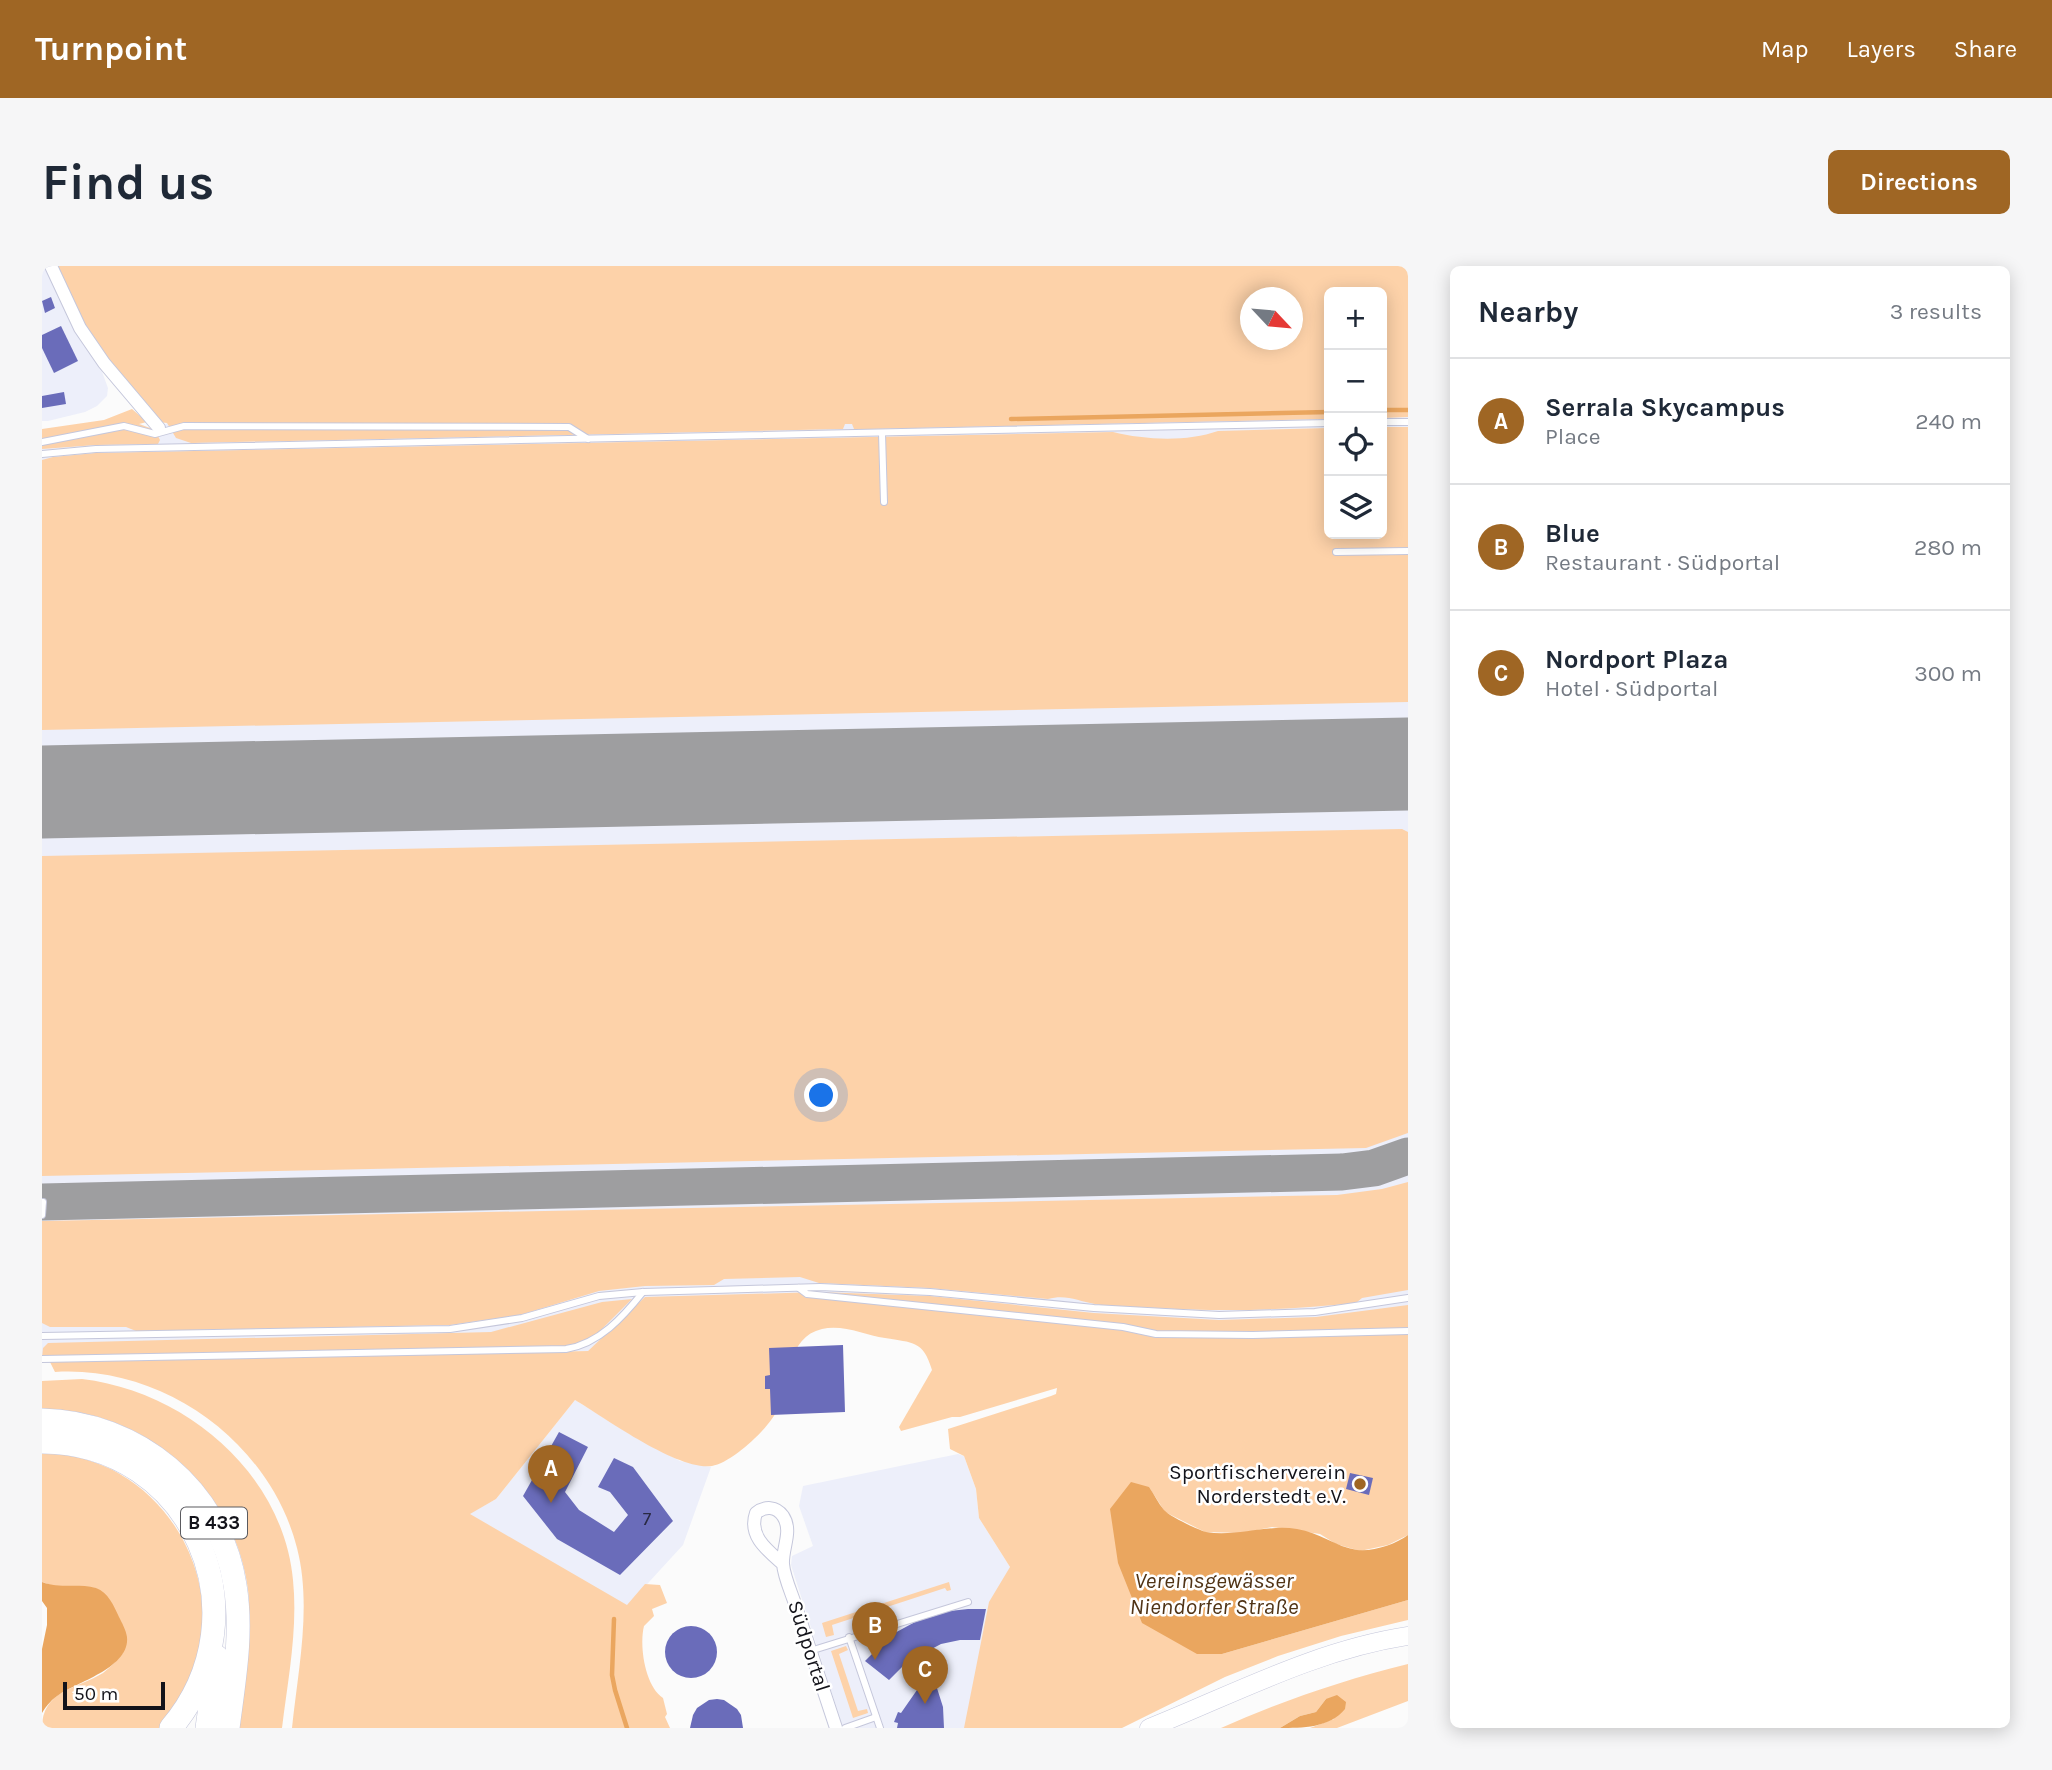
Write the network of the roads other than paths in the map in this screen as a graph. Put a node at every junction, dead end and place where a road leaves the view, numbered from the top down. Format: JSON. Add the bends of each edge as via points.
{"nodes":[{"id":1,"x":51,"y":266,"type":"edge"},
{"id":2,"x":1387,"y":422,"type":"edge"},
{"id":3,"x":1408,"y":422,"type":"edge"},
{"id":4,"x":1324,"y":423,"type":"edge"},
{"id":5,"x":848,"y":424,"type":"dead end"},
{"id":6,"x":161,"y":430,"type":"junction"},
{"id":7,"x":882,"y":433,"type":"junction"},
{"id":8,"x":848,"y":434,"type":"junction"},
{"id":9,"x":588,"y":439,"type":"junction"},
{"id":10,"x":42,"y":442,"type":"edge"},
{"id":11,"x":168,"y":448,"type":"junction"},
{"id":12,"x":42,"y":454,"type":"edge"},
{"id":13,"x":884,"y":502,"type":"dead end"},
{"id":14,"x":1408,"y":551,"type":"edge"},
{"id":15,"x":1336,"y":552,"type":"dead end"},
{"id":16,"x":43,"y":1202,"type":"edge"},
{"id":17,"x":42,"y":1215,"type":"edge"},
{"id":18,"x":799,"y":1288,"type":"junction"},
{"id":19,"x":643,"y":1292,"type":"junction"},
{"id":20,"x":1408,"y":1298,"type":"edge"},
{"id":21,"x":1408,"y":1331,"type":"edge"},
{"id":22,"x":42,"y":1336,"type":"edge"},
{"id":23,"x":42,"y":1359,"type":"edge"},
{"id":24,"x":42,"y":1420,"type":"edge"},
{"id":25,"x":42,"y":1442,"type":"edge"},
{"id":26,"x":783,"y":1564,"type":"dead end"},
{"id":27,"x":968,"y":1602,"type":"dead end"},
{"id":28,"x":215,"y":1612,"type":"junction"},
{"id":29,"x":1408,"y":1636,"type":"edge"},
{"id":30,"x":849,"y":1637,"type":"junction"},
{"id":31,"x":810,"y":1651,"type":"junction"},
{"id":32,"x":1186,"y":1713,"type":"junction"},
{"id":33,"x":876,"y":1717,"type":"junction"},
{"id":34,"x":171,"y":1728,"type":"edge"},
{"id":35,"x":207,"y":1728,"type":"edge"},
{"id":36,"x":228,"y":1728,"type":"edge"},
{"id":37,"x":835,"y":1728,"type":"edge"},
{"id":38,"x":845,"y":1728,"type":"edge"},
{"id":39,"x":880,"y":1728,"type":"edge"},
{"id":40,"x":1149,"y":1728,"type":"edge"},
{"id":41,"x":1164,"y":1728,"type":"edge"}],
"edges":[{"from":1,"to":6,"type":"street","via":[[86,337]]},
{"from":2,"to":3,"type":"lane"},
{"from":4,"to":7,"type":"lane"},
{"from":5,"to":8,"type":"lane"},
{"from":6,"to":9,"type":"lane","via":[[184,426],[569,427]]},
{"from":6,"to":10,"type":"lane","via":[[155,434],[124,425]]},
{"from":6,"to":11,"type":"lane","via":[[168,438]]},
{"from":7,"to":8,"type":"lane"},
{"from":7,"to":13,"type":"lane"},
{"from":8,"to":9,"type":"lane"},
{"from":9,"to":11,"type":"lane"},
{"from":11,"to":12,"type":"lane"},
{"from":14,"to":15,"type":"lane"},
{"from":16,"to":17,"type":"lane"},
{"from":18,"to":19,"type":"lane"},
{"from":18,"to":20,"type":"lane","via":[[930,1292],[1219,1315],[1315,1312]]},
{"from":18,"to":21,"type":"lane","via":[[807,1294],[1156,1334]]},
{"from":19,"to":22,"type":"lane","via":[[599,1296],[522,1318],[450,1329]]},
{"from":19,"to":23,"type":"lane","via":[[594,1340],[566,1349]]},
{"from":24,"to":36,"type":"highway","number":"B 433","via":[[90,1426],[141,1447],[191,1488],[212,1519],[227,1551],[237,1600],[238,1644]]},
{"from":25,"to":28,"type":"highway","number":"B 433","via":[[74,1444],[108,1455],[150,1479],[168,1496],[201,1546]]},
{"from":26,"to":31,"type":"street","name":"Südportal"},
{"from":27,"to":30,"type":"lane"},
{"from":28,"to":34,"type":"highway","number":"B 433","via":[[197,1688]]},
{"from":28,"to":35,"type":"highway","via":[[217,1661]]},
{"from":29,"to":32,"type":"main road","via":[[1345,1650],[1281,1672]]},
{"from":30,"to":31,"type":"lane"},
{"from":30,"to":33,"type":"lane"},
{"from":31,"to":37,"type":"street","name":"Südportal"},
{"from":32,"to":40,"type":"main road"},
{"from":32,"to":41,"type":"main road"},
{"from":33,"to":38,"type":"lane"},
{"from":33,"to":39,"type":"lane"}]}
